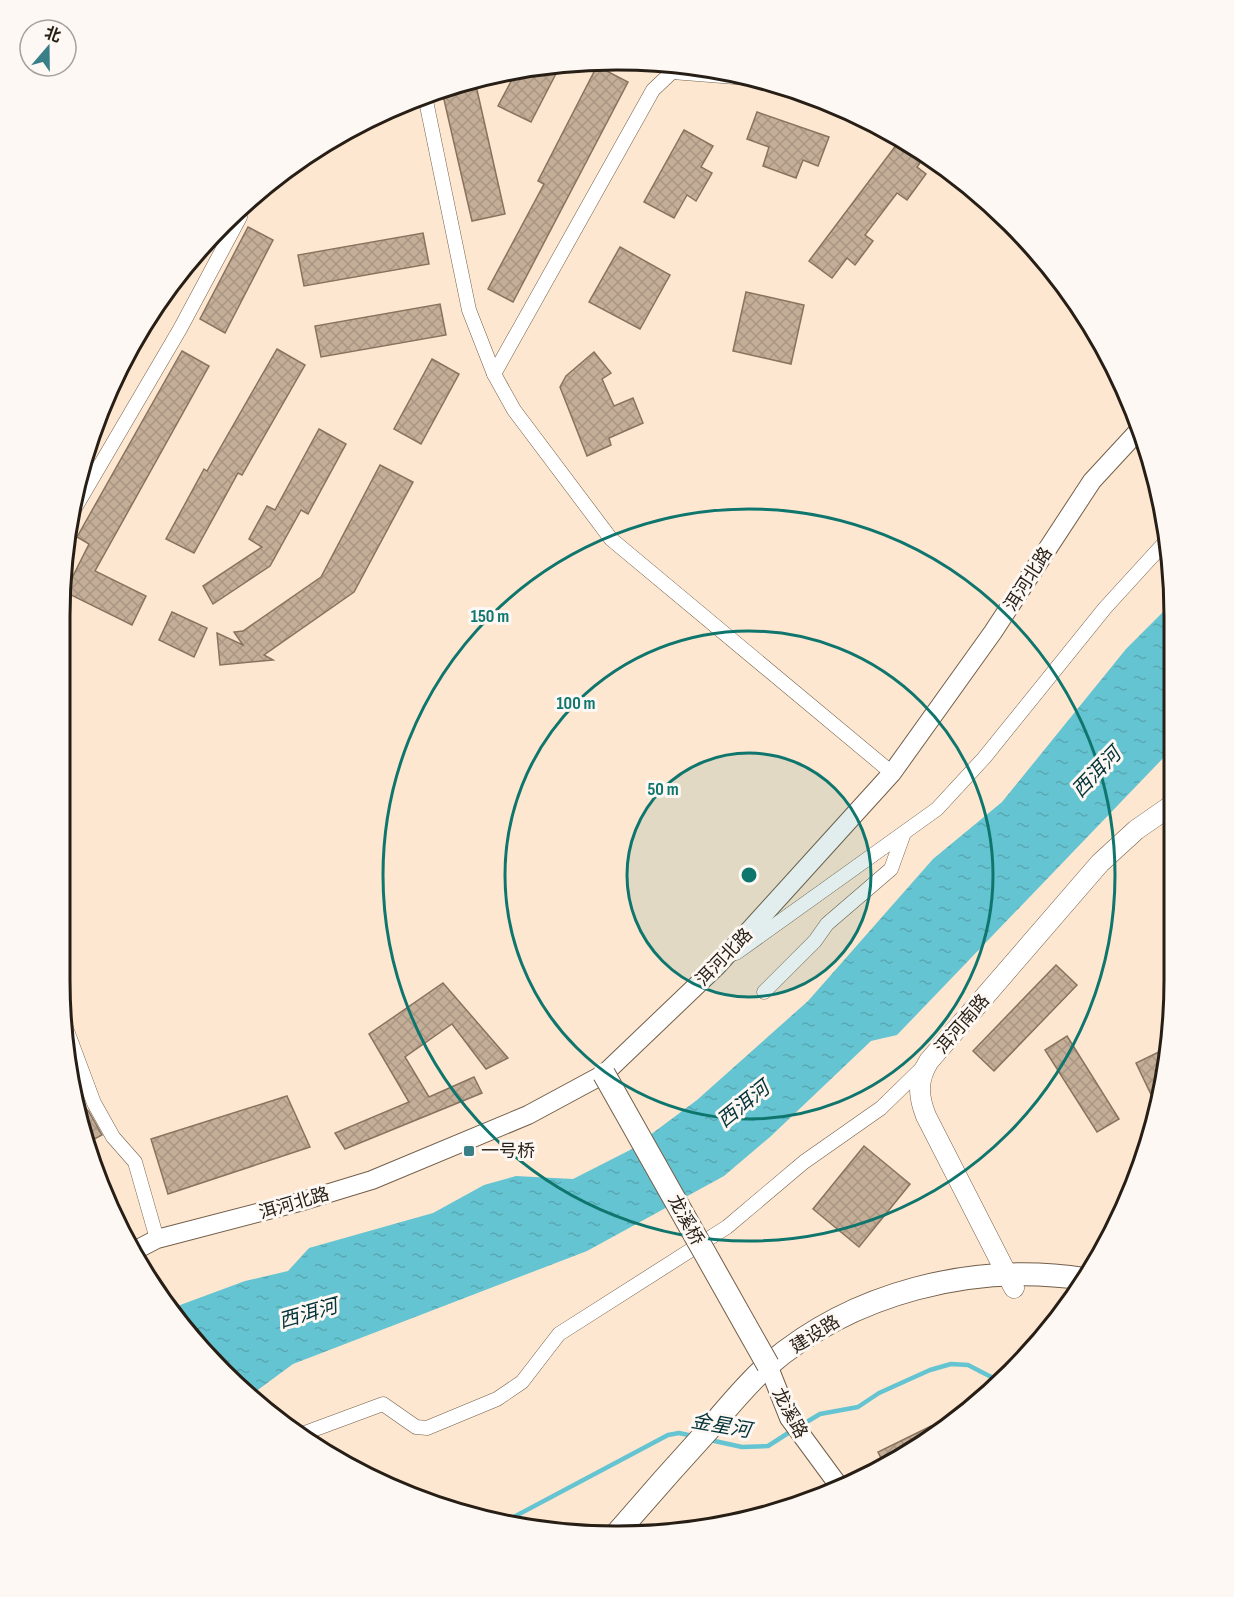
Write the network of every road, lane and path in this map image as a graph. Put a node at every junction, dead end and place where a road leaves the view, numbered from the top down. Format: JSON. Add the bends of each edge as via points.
{"nodes":[{"id":1,"x":670,"y":73,"type":"edge"},
{"id":2,"x":428,"y":105,"type":"edge"},
{"id":3,"x":234,"y":228,"type":"edge"},
{"id":4,"x":494,"y":374,"type":"junction"},
{"id":5,"x":1133,"y":437,"type":"edge"},
{"id":6,"x":86,"y":489,"type":"edge"},
{"id":7,"x":1159,"y":549,"type":"edge"},
{"id":8,"x":892,"y":773,"type":"junction"},
{"id":9,"x":1164,"y":810,"type":"edge"},
{"id":10,"x":904,"y":833,"type":"junction"},
{"id":11,"x":717,"y":966,"type":"junction"},
{"id":12,"x":764,"y":992,"type":"dead end"},
{"id":13,"x":75,"y":1053,"type":"edge"},
{"id":14,"x":929,"y":1061,"type":"junction"},
{"id":15,"x":604,"y":1074,"type":"junction"},
{"id":16,"x":158,"y":1239,"type":"junction"},
{"id":17,"x":141,"y":1248,"type":"edge"},
{"id":18,"x":1074,"y":1279,"type":"edge"},
{"id":19,"x":1011,"y":1282,"type":"junction"},
{"id":20,"x":1067,"y":1290,"type":"edge"},
{"id":21,"x":770,"y":1372,"type":"junction"},
{"id":22,"x":309,"y":1431,"type":"edge"},
{"id":23,"x":690,"y":1460,"type":"junction"},
{"id":24,"x":834,"y":1481,"type":"edge"},
{"id":25,"x":641,"y":1525,"type":"edge"},
{"id":26,"x":624,"y":1526,"type":"edge"}],
"edges":[{"from":1,"to":4,"type":"street","via":[[653,90]]},
{"from":2,"to":4,"type":"street","via":[[469,310]]},
{"from":3,"to":6,"type":"street"},
{"from":4,"to":8,"type":"street","via":[[514,410],[611,539]]},
{"from":5,"to":8,"type":"street","name":"洱河北路","via":[[1092,481],[993,632]]},
{"from":7,"to":10,"type":"street","via":[[1105,608],[984,759],[937,809]]},
{"from":8,"to":11,"type":"street","name":"洱河北路"},
{"from":9,"to":14,"type":"main road","name":"洱河南路","via":[[1100,862]]},
{"from":10,"to":11,"type":"street"},
{"from":10,"to":12,"type":"street","via":[[891,869],[827,924]]},
{"from":11,"to":15,"type":"street","name":"洱河北路"},
{"from":13,"to":16,"type":"street","via":[[94,1103],[113,1137],[135,1162]]},
{"from":14,"to":19,"type":"main road","name":"洱河南路","via":[[920,1084],[922,1106]]},
{"from":14,"to":22,"type":"street","via":[[881,1108],[804,1162],[727,1227],[559,1334],[531,1373],[497,1399],[427,1428],[416,1427],[383,1404]]},
{"from":15,"to":16,"type":"street","name":"洱河北路","via":[[528,1115],[372,1180]]},
{"from":15,"to":21,"type":"main road","name":"龙溪桥","bridge":true},
{"from":16,"to":17,"type":"street","name":"洱河北路"},
{"from":18,"to":19,"type":"main road","name":"建设路"},
{"from":19,"to":20,"type":"main road","name":"建设路"},
{"from":19,"to":21,"type":"main road","name":"建设路","via":[[940,1282],[886,1298],[829,1324]]},
{"from":21,"to":23,"type":"main road","name":"建设路"},
{"from":21,"to":24,"type":"street","name":"龙溪路","via":[[789,1418]]},
{"from":23,"to":25,"type":"main road","name":"建设路"},
{"from":23,"to":26,"type":"main road","name":"建设路"}]}
